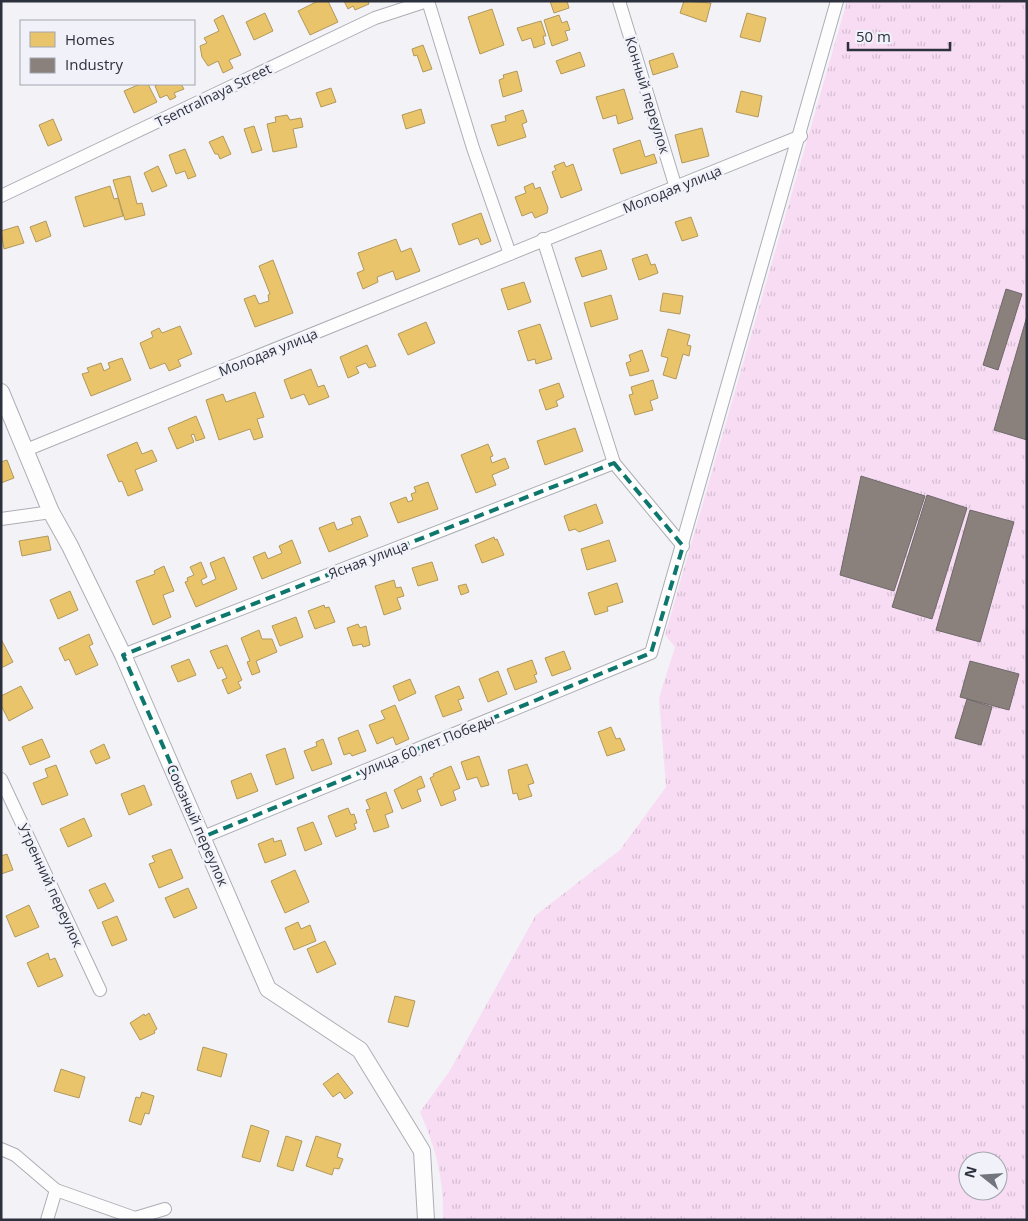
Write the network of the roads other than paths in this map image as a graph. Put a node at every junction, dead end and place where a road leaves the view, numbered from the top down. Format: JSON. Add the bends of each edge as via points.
{"nodes":[{"id":1,"x":427,"y":1,"type":"edge"},
{"id":2,"x":619,"y":1,"type":"edge"},
{"id":3,"x":838,"y":1,"type":"edge"},
{"id":4,"x":801,"y":136,"type":"junction"},
{"id":5,"x":676,"y":188,"type":"junction"},
{"id":6,"x":1,"y":196,"type":"edge"},
{"id":7,"x":542,"y":239,"type":"junction"},
{"id":8,"x":510,"y":254,"type":"junction"},
{"id":9,"x":1,"y":392,"type":"edge"},
{"id":10,"x":26,"y":450,"type":"junction"},
{"id":11,"x":614,"y":463,"type":"junction"},
{"id":12,"x":51,"y":512,"type":"junction"},
{"id":13,"x":1,"y":519,"type":"edge"},
{"id":14,"x":683,"y":546,"type":"junction"},
{"id":15,"x":123,"y":656,"type":"junction"},
{"id":16,"x":1,"y":780,"type":"edge"},
{"id":17,"x":203,"y":836,"type":"junction"},
{"id":18,"x":100,"y":990,"type":"dead end"},
{"id":19,"x":1,"y":1149,"type":"edge"},
{"id":20,"x":56,"y":1190,"type":"junction"},
{"id":21,"x":165,"y":1209,"type":"dead end"},
{"id":22,"x":47,"y":1220,"type":"edge"},
{"id":23,"x":426,"y":1220,"type":"edge"}],
"edges":[{"from":1,"to":6,"type":"street","name":"Tsentralnaya Street","via":[[375,18]]},
{"from":1,"to":8,"type":"street"},
{"from":2,"to":5,"type":"street","name":"Конный переулок"},
{"from":3,"to":4,"type":"street"},
{"from":4,"to":5,"type":"street","name":"Молодая улица"},
{"from":4,"to":14,"type":"street"},
{"from":5,"to":7,"type":"street","name":"Молодая улица"},
{"from":7,"to":8,"type":"street","name":"Молодая улица"},
{"from":7,"to":11,"type":"street"},
{"from":8,"to":10,"type":"street","name":"Молодая улица"},
{"from":9,"to":10,"type":"street","name":"Союзный переулок"},
{"from":10,"to":12,"type":"street","name":"Союзный переулок"},
{"from":11,"to":14,"type":"street"},
{"from":11,"to":15,"type":"street","name":"Ясная улица"},
{"from":12,"to":13,"type":"street"},
{"from":12,"to":15,"type":"street","name":"Союзный переулок"},
{"from":14,"to":17,"type":"street","name":"улица 60 лет Победы","via":[[651,653]]},
{"from":15,"to":17,"type":"street","name":"Союзный переулок"},
{"from":16,"to":18,"type":"street","name":"Утренний переулок"},
{"from":17,"to":23,"type":"street","name":"Союзный переулок","via":[[268,989],[360,1050],[422,1151]]},
{"from":19,"to":20,"type":"street","via":[[15,1155]]},
{"from":20,"to":21,"type":"street","via":[[136,1218]]},
{"from":20,"to":22,"type":"street"}]}
